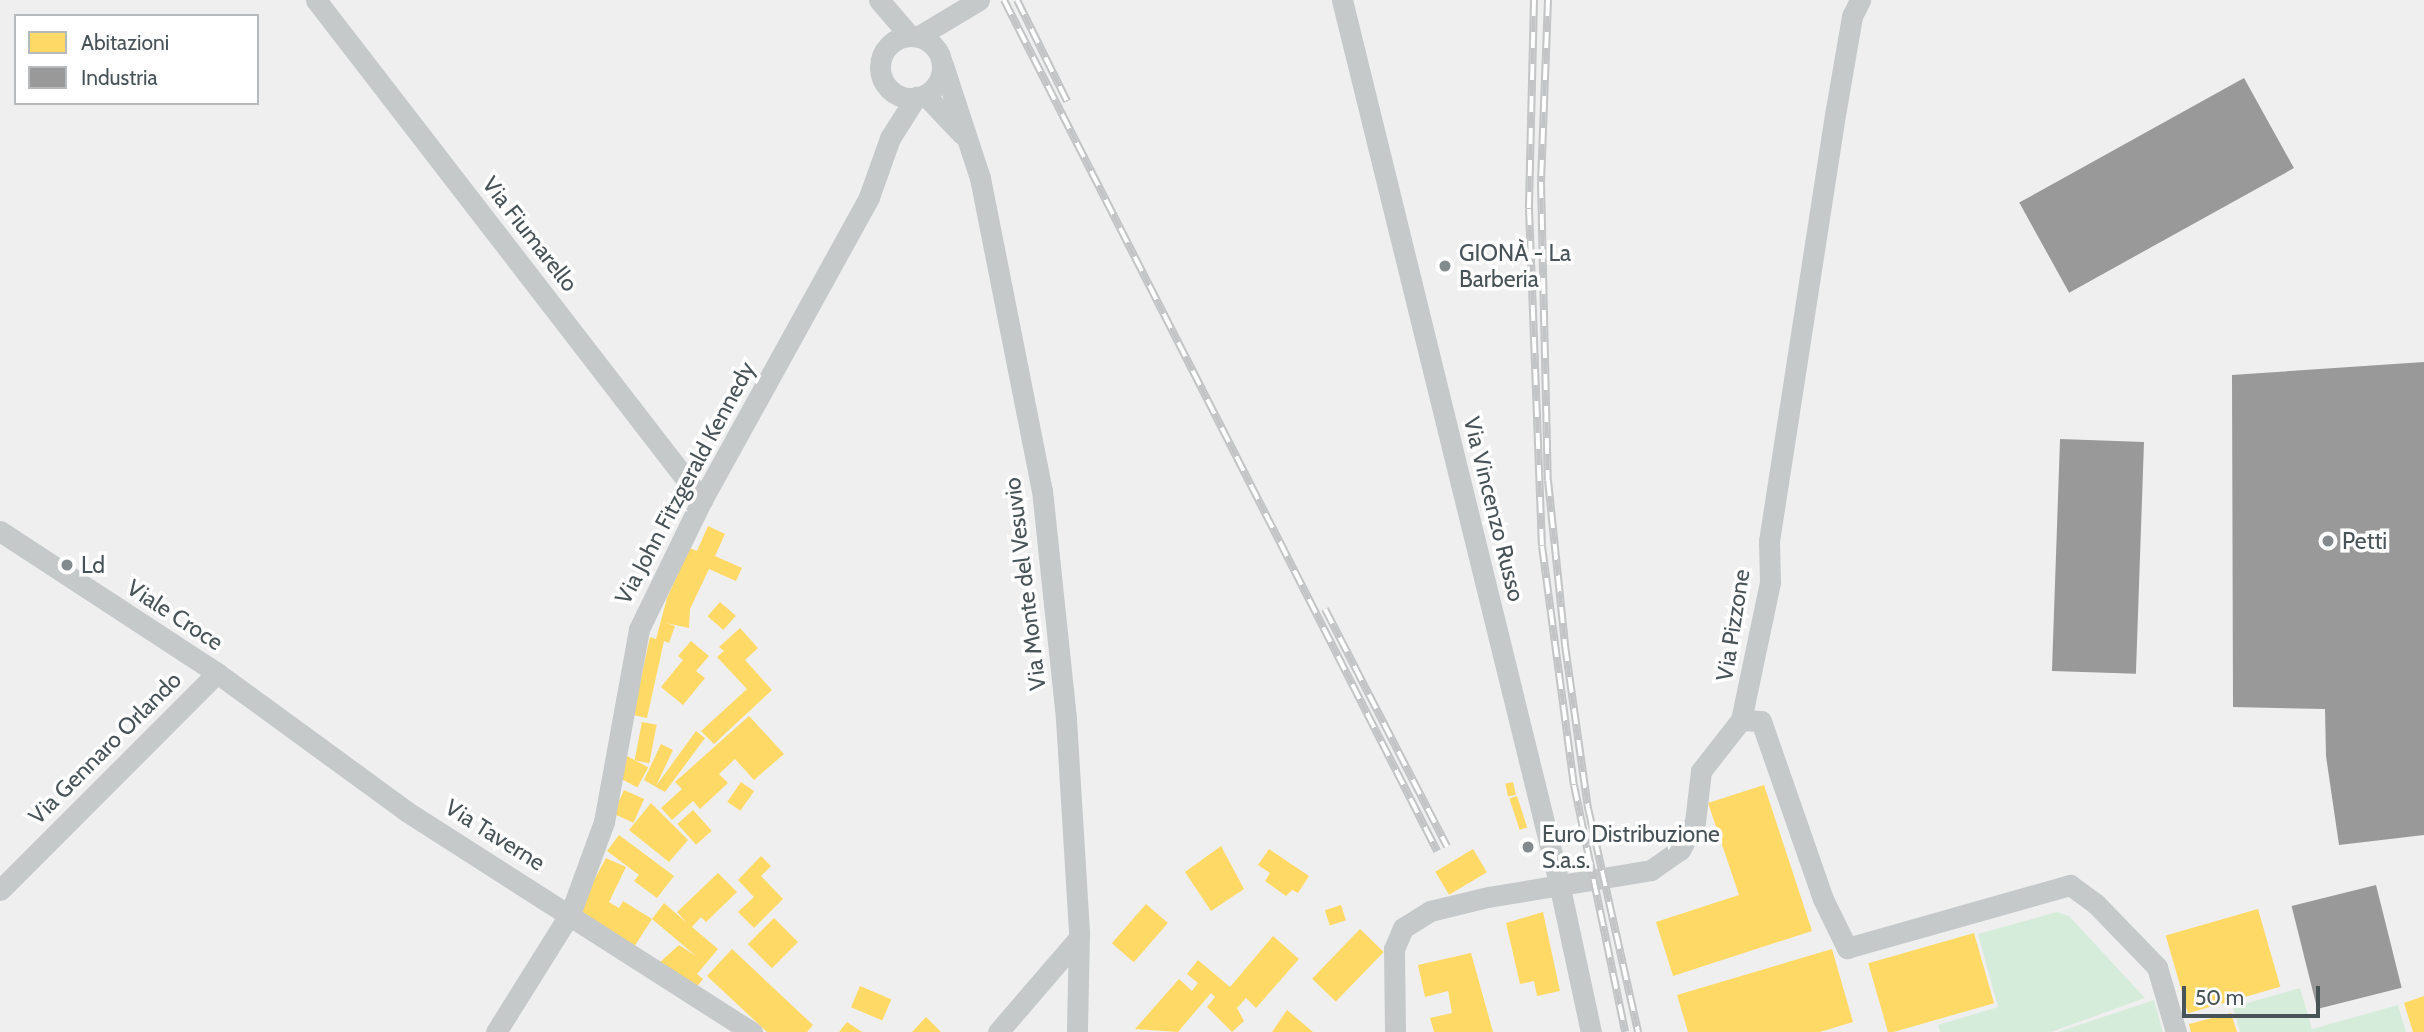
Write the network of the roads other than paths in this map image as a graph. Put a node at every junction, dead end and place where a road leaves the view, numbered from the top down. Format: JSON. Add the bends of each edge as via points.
{"nodes":[{"id":1,"x":316,"y":0,"type":"edge"},
{"id":2,"x":1342,"y":0,"type":"edge"},
{"id":3,"x":1860,"y":0,"type":"edge"},
{"id":4,"x":882,"y":7,"type":"edge"},
{"id":5,"x":963,"y":8,"type":"edge"},
{"id":6,"x":914,"y":36,"type":"junction"},
{"id":7,"x":884,"y":51,"type":"junction"},
{"id":8,"x":942,"y":61,"type":"junction"},
{"id":9,"x":884,"y":81,"type":"junction"},
{"id":10,"x":920,"y":96,"type":"junction"},
{"id":11,"x":890,"y":138,"type":"junction"},
{"id":12,"x":966,"y":138,"type":"junction"},
{"id":13,"x":702,"y":500,"type":"junction"},
{"id":14,"x":0,"y":531,"type":"edge"},
{"id":15,"x":217,"y":673,"type":"junction"},
{"id":16,"x":1741,"y":720,"type":"junction"},
{"id":17,"x":1559,"y":883,"type":"junction"},
{"id":18,"x":0,"y":890,"type":"edge"},
{"id":19,"x":571,"y":912,"type":"junction"},
{"id":20,"x":1078,"y":939,"type":"junction"},
{"id":21,"x":496,"y":1032,"type":"edge"},
{"id":22,"x":752,"y":1032,"type":"edge"},
{"id":23,"x":998,"y":1032,"type":"edge"},
{"id":24,"x":1077,"y":1032,"type":"edge"},
{"id":25,"x":1395,"y":1032,"type":"edge"},
{"id":26,"x":1591,"y":1032,"type":"edge"},
{"id":27,"x":2176,"y":1032,"type":"edge"}],
"edges":[{"from":1,"to":13,"type":"street","name":"Via Fiumarello"},
{"from":2,"to":17,"type":"street","name":"Via Vincenzo Russo"},
{"from":3,"to":16,"type":"street","name":"Via Pizzone","via":[[1852,16],[1836,109],[1769,541],[1770,582]]},
{"from":4,"to":6,"type":"street"},
{"from":4,"to":7,"type":"street"},
{"from":5,"to":6,"type":"street"},
{"from":5,"to":8,"type":"street"},
{"from":6,"to":7,"type":"street"},
{"from":6,"to":8,"type":"street"},
{"from":7,"to":9,"type":"street"},
{"from":8,"to":10,"type":"street","via":[[938,83]]},
{"from":8,"to":12,"type":"street","name":"Via Monte del Vesuvio"},
{"from":9,"to":10,"type":"street","name":"Via Monte del Vesuvio","via":[[898,95]]},
{"from":9,"to":11,"type":"street","name":"Via John Fitzgerald Kennedy"},
{"from":10,"to":11,"type":"street","name":"Via John Fitzgerald Kennedy"},
{"from":10,"to":12,"type":"street","name":"Via Monte del Vesuvio"},
{"from":11,"to":13,"type":"street","name":"Via John Fitzgerald Kennedy","via":[[869,197]]},
{"from":12,"to":20,"type":"street","name":"Via Monte del Vesuvio","via":[[999,265],[1041,490],[1066,719]]},
{"from":13,"to":19,"type":"street","name":"Via John Fitzgerald Kennedy","via":[[639,629],[604,822]]},
{"from":14,"to":15,"type":"street","name":"Viale Croce"},
{"from":15,"to":18,"type":"street","name":"Via Gennaro Orlando"},
{"from":15,"to":19,"type":"street","name":"Via Taverne","via":[[406,811]]},
{"from":16,"to":17,"type":"street","name":"Via Pizzone","via":[[1700,771],[1695,822],[1680,850],[1651,870]]},
{"from":16,"to":27,"type":"street","via":[[1761,721],[1823,899],[1847,947],[2070,885],[2096,904],[2157,968]]},
{"from":17,"to":25,"type":"street","name":"Via Pizzone","via":[[1430,911],[1403,928],[1394,950]]},
{"from":17,"to":26,"type":"street","name":"Via Vincenzo Russo"},
{"from":19,"to":21,"type":"street","name":"Via John Fitzgerald Kennedy"},
{"from":19,"to":22,"type":"street","name":"Via Taverne"},
{"from":20,"to":23,"type":"street"},
{"from":20,"to":24,"type":"street","name":"Via Monte del Vesuvio"}]}
